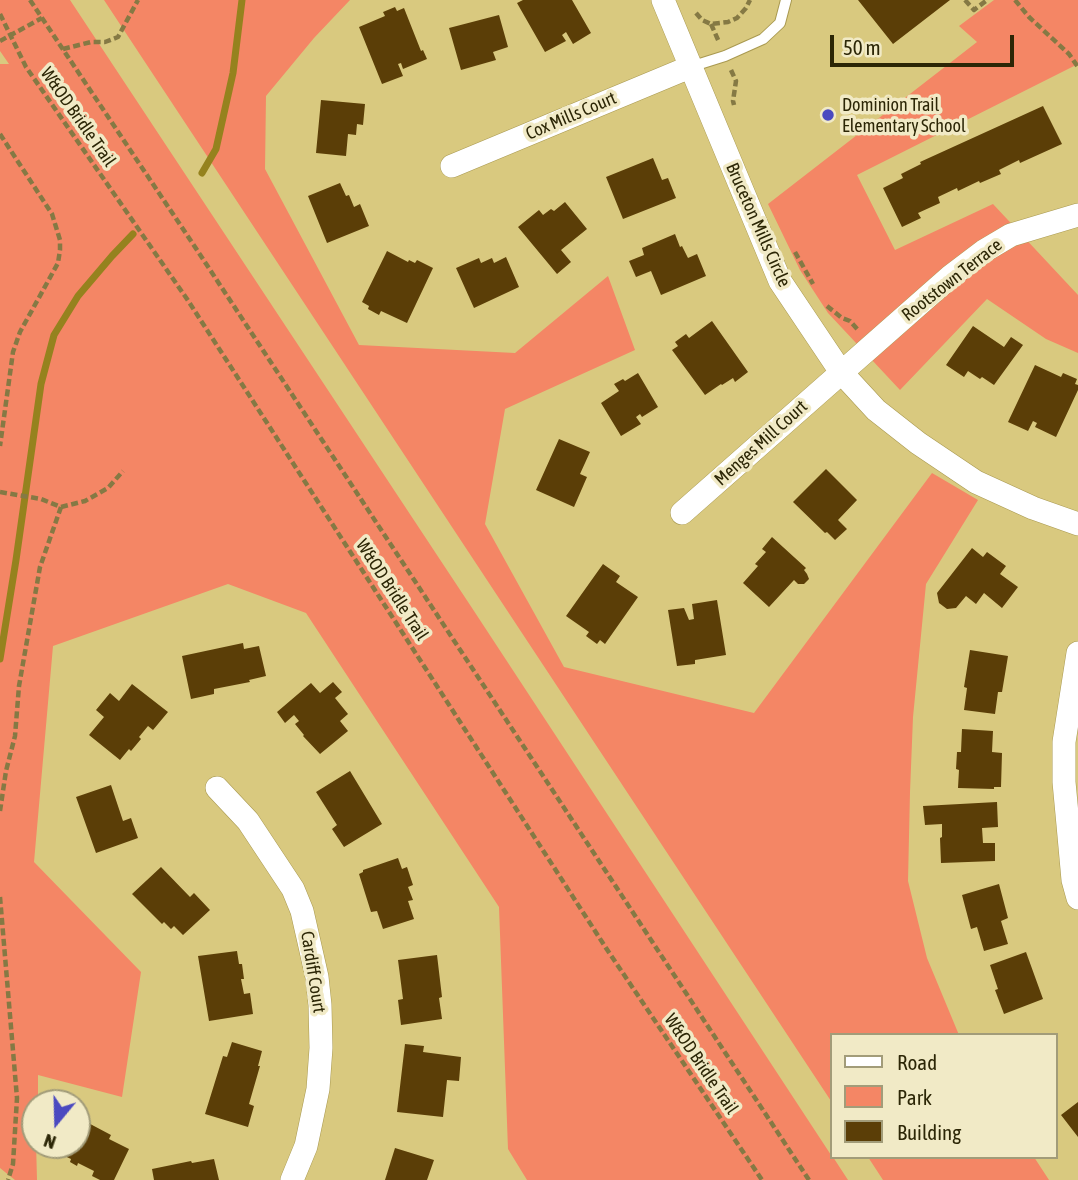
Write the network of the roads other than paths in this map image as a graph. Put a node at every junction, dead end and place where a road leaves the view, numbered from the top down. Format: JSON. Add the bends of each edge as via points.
{"nodes":[{"id":1,"x":663,"y":0,"type":"edge"},
{"id":2,"x":786,"y":0,"type":"edge"},
{"id":3,"x":690,"y":66,"type":"junction"},
{"id":4,"x":452,"y":166,"type":"dead end"},
{"id":5,"x":1078,"y":215,"type":"edge"},
{"id":6,"x":841,"y":372,"type":"junction"},
{"id":7,"x":682,"y":513,"type":"dead end"},
{"id":8,"x":1078,"y":524,"type":"edge"},
{"id":9,"x":1078,"y":653,"type":"edge"},
{"id":10,"x":217,"y":789,"type":"dead end"},
{"id":11,"x":1078,"y":898,"type":"edge"},
{"id":12,"x":292,"y":1180,"type":"edge"}],
"edges":[{"from":1,"to":3,"type":"street","name":"Bruceton Mills Circle"},
{"from":2,"to":3,"type":"lane","via":[[780,23],[763,39]]},
{"from":3,"to":4,"type":"street","name":"Cox Mills Court"},
{"from":3,"to":6,"type":"street","name":"Bruceton Mills Circle","via":[[780,281]]},
{"from":5,"to":6,"type":"street","name":"Rootstown Terrace","via":[[1011,235],[984,251]]},
{"from":6,"to":7,"type":"street","name":"Menges Mill Court"},
{"from":6,"to":8,"type":"street","name":"Bruceton Mills Circle","via":[[876,410],[976,482]]},
{"from":9,"to":11,"type":"street","via":[[1064,742],[1064,782]]},
{"from":10,"to":12,"type":"street","name":"Cardiff Court","via":[[248,821],[293,889],[317,977],[318,1089],[306,1146]]}]}
